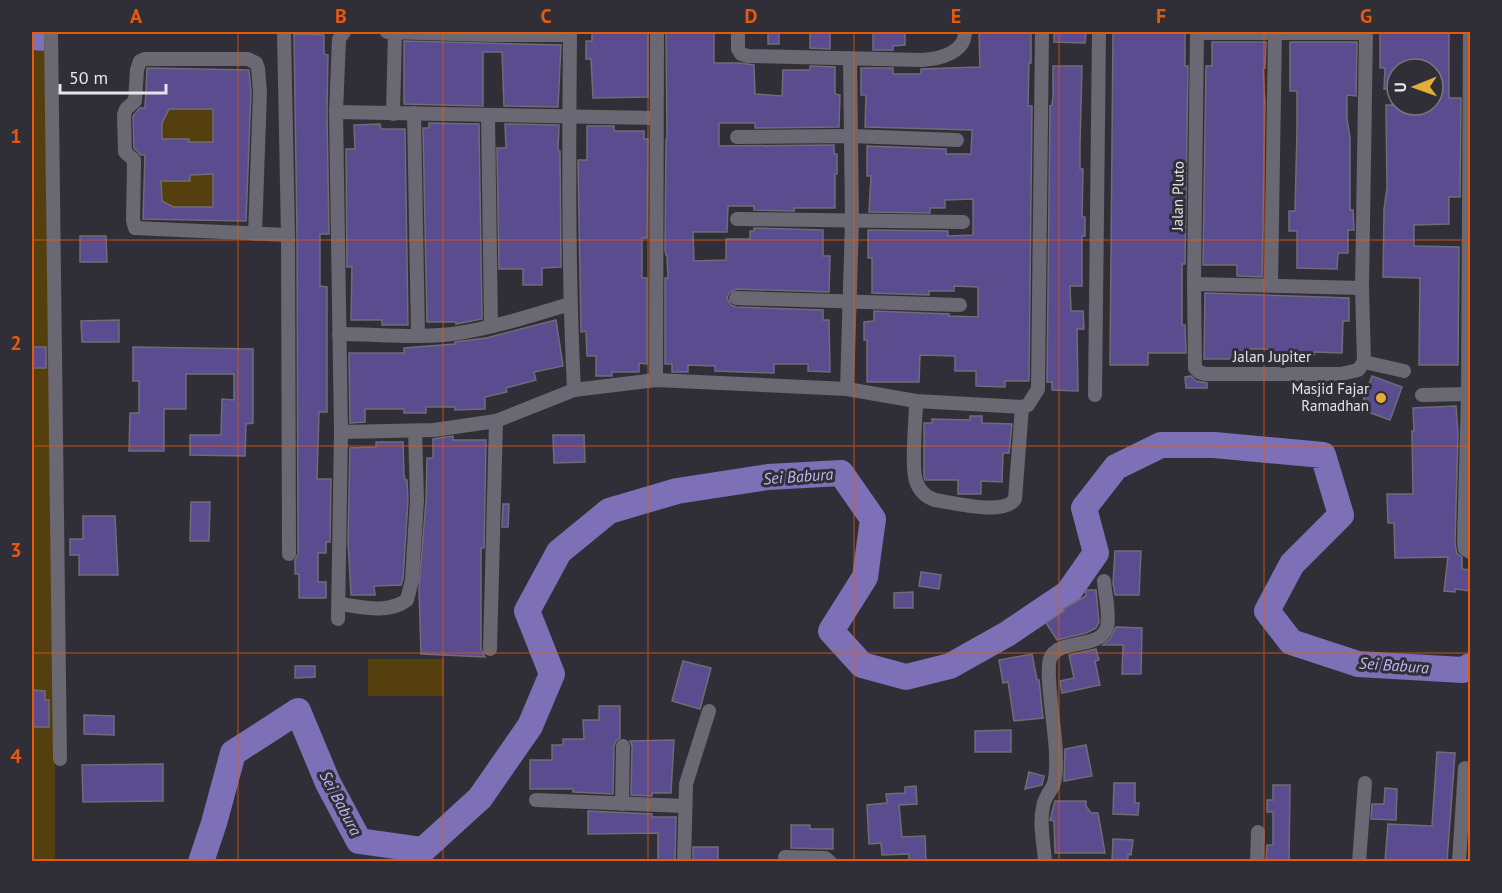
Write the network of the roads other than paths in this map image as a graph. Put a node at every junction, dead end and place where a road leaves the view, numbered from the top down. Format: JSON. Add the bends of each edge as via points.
{"nodes":[{"id":1,"x":51,"y":32,"type":"edge"},
{"id":2,"x":284,"y":32,"type":"edge"},
{"id":3,"x":344,"y":32,"type":"edge"},
{"id":4,"x":387,"y":32,"type":"edge"},
{"id":5,"x":395,"y":32,"type":"edge"},
{"id":6,"x":411,"y":32,"type":"edge"},
{"id":7,"x":657,"y":32,"type":"edge"},
{"id":8,"x":738,"y":32,"type":"edge"},
{"id":9,"x":965,"y":32,"type":"edge"},
{"id":10,"x":1042,"y":32,"type":"edge"},
{"id":11,"x":1099,"y":32,"type":"edge"},
{"id":12,"x":1197,"y":32,"type":"edge"},
{"id":13,"x":1275,"y":32,"type":"edge"},
{"id":14,"x":1366,"y":32,"type":"edge"},
{"id":15,"x":1470,"y":32,"type":"edge"},
{"id":16,"x":492,"y":33,"type":"edge"},
{"id":17,"x":570,"y":33,"type":"edge"},
{"id":18,"x":850,"y":58,"type":"junction"},
{"id":19,"x":336,"y":112,"type":"junction"},
{"id":20,"x":414,"y":113,"type":"junction"},
{"id":21,"x":393,"y":114,"type":"junction"},
{"id":22,"x":488,"y":115,"type":"junction"},
{"id":23,"x":569,"y":116,"type":"junction"},
{"id":24,"x":656,"y":118,"type":"junction"},
{"id":25,"x":852,"y":136,"type":"junction"},
{"id":26,"x":737,"y":137,"type":"dead end"},
{"id":27,"x":957,"y":140,"type":"dead end"},
{"id":28,"x":737,"y":219,"type":"dead end"},
{"id":29,"x":852,"y":221,"type":"junction"},
{"id":30,"x":963,"y":222,"type":"dead end"},
{"id":31,"x":255,"y":234,"type":"junction"},
{"id":32,"x":288,"y":235,"type":"junction"},
{"id":33,"x":1469,"y":238,"type":"edge"},
{"id":34,"x":1194,"y":284,"type":"junction"},
{"id":35,"x":1271,"y":285,"type":"junction"},
{"id":36,"x":1362,"y":288,"type":"junction"},
{"id":37,"x":736,"y":298,"type":"dead end"},
{"id":38,"x":851,"y":301,"type":"junction"},
{"id":39,"x":570,"y":304,"type":"junction"},
{"id":40,"x":960,"y":305,"type":"dead end"},
{"id":41,"x":491,"y":326,"type":"junction"},
{"id":42,"x":339,"y":334,"type":"junction"},
{"id":43,"x":418,"y":335,"type":"junction"},
{"id":44,"x":1194,"y":361,"type":"joint"},
{"id":45,"x":1361,"y":366,"type":"junction"},
{"id":46,"x":1404,"y":371,"type":"dead end"},
{"id":47,"x":656,"y":380,"type":"junction"},
{"id":48,"x":847,"y":389,"type":"junction"},
{"id":49,"x":574,"y":390,"type":"junction"},
{"id":50,"x":1469,"y":394,"type":"edge"},
{"id":51,"x":1095,"y":395,"type":"dead end"},
{"id":52,"x":1422,"y":395,"type":"dead end"},
{"id":53,"x":916,"y":401,"type":"junction"},
{"id":54,"x":1022,"y":407,"type":"junction"},
{"id":55,"x":496,"y":421,"type":"junction"},
{"id":56,"x":415,"y":431,"type":"junction"},
{"id":57,"x":341,"y":432,"type":"junction"},
{"id":58,"x":1470,"y":552,"type":"edge"},
{"id":59,"x":289,"y":554,"type":"dead end"},
{"id":60,"x":1104,"y":581,"type":"dead end"},
{"id":61,"x":340,"y":604,"type":"junction"},
{"id":62,"x":338,"y":619,"type":"dead end"},
{"id":63,"x":490,"y":649,"type":"dead end"},
{"id":64,"x":709,"y":711,"type":"dead end"},
{"id":65,"x":623,"y":746,"type":"dead end"},
{"id":66,"x":60,"y":759,"type":"dead end"},
{"id":67,"x":1465,"y":768,"type":"dead end"},
{"id":68,"x":1365,"y":783,"type":"dead end"},
{"id":69,"x":536,"y":800,"type":"dead end"},
{"id":70,"x":622,"y":804,"type":"junction"},
{"id":71,"x":685,"y":806,"type":"junction"},
{"id":72,"x":1258,"y":832,"type":"dead end"},
{"id":73,"x":785,"y":857,"type":"dead end"},
{"id":74,"x":684,"y":861,"type":"edge"},
{"id":75,"x":830,"y":861,"type":"edge"},
{"id":76,"x":1045,"y":861,"type":"edge"},
{"id":77,"x":1257,"y":861,"type":"edge"},
{"id":78,"x":1359,"y":861,"type":"edge"},
{"id":79,"x":1459,"y":861,"type":"edge"}],
"edges":[{"from":1,"to":66,"type":"street"},
{"from":2,"to":32,"type":"street"},
{"from":3,"to":19,"type":"street","via":[[339,39]]},
{"from":4,"to":5,"type":"street"},
{"from":5,"to":6,"type":"street"},
{"from":5,"to":21,"type":"street"},
{"from":6,"to":16,"type":"street"},
{"from":7,"to":24,"type":"street"},
{"from":8,"to":18,"type":"street","via":[[738,49],[748,56]]},
{"from":9,"to":18,"type":"street","via":[[958,47],[947,56],[934,59]]},
{"from":10,"to":54,"type":"street","via":[[1038,389],[1028,405]]},
{"from":11,"to":51,"type":"street"},
{"from":12,"to":13,"type":"street"},
{"from":12,"to":34,"type":"street","name":"Jalan Pluto"},
{"from":13,"to":14,"type":"street"},
{"from":13,"to":35,"type":"street"},
{"from":14,"to":36,"type":"street"},
{"from":15,"to":33,"type":"street"},
{"from":16,"to":17,"type":"street"},
{"from":17,"to":23,"type":"street"},
{"from":18,"to":25,"type":"street"},
{"from":19,"to":21,"type":"street"},
{"from":19,"to":42,"type":"street"},
{"from":20,"to":21,"type":"street"},
{"from":20,"to":22,"type":"street"},
{"from":20,"to":43,"type":"street"},
{"from":22,"to":23,"type":"street"},
{"from":22,"to":41,"type":"street"},
{"from":23,"to":24,"type":"street"},
{"from":23,"to":39,"type":"street"},
{"from":24,"to":47,"type":"street"},
{"from":25,"to":26,"type":"street"},
{"from":25,"to":27,"type":"street"},
{"from":25,"to":29,"type":"street"},
{"from":28,"to":29,"type":"street"},
{"from":29,"to":30,"type":"street"},
{"from":29,"to":38,"type":"street"},
{"from":31,"to":31,"type":"street","via":[[134,226],[134,160],[125,152],[124,115],[135,101],[140,61],[248,59],[256,63],[260,92]]},
{"from":31,"to":32,"type":"street"},
{"from":32,"to":59,"type":"street"},
{"from":33,"to":50,"type":"street"},
{"from":34,"to":35,"type":"street"},
{"from":34,"to":44,"type":"street","name":"Jalan Pluto"},
{"from":35,"to":36,"type":"street"},
{"from":36,"to":45,"type":"street"},
{"from":37,"to":38,"type":"street"},
{"from":38,"to":40,"type":"street"},
{"from":38,"to":48,"type":"street"},
{"from":39,"to":41,"type":"street"},
{"from":39,"to":49,"type":"street"},
{"from":41,"to":43,"type":"street"},
{"from":42,"to":43,"type":"street"},
{"from":42,"to":57,"type":"street"},
{"from":44,"to":45,"type":"street","name":"Jalan Jupiter","via":[[1199,372],[1205,374],[1341,374]]},
{"from":45,"to":46,"type":"street"},
{"from":47,"to":48,"type":"street"},
{"from":47,"to":49,"type":"street"},
{"from":48,"to":53,"type":"street"},
{"from":49,"to":55,"type":"street"},
{"from":50,"to":52,"type":"street"},
{"from":50,"to":58,"type":"street","via":[[1464,543]]},
{"from":53,"to":54,"type":"street"},
{"from":53,"to":54,"type":"street","via":[[915,476],[921,490],[935,500],[990,507],[1011,505],[1015,499]]},
{"from":55,"to":56,"type":"street"},
{"from":55,"to":63,"type":"street"},
{"from":56,"to":57,"type":"street"},
{"from":56,"to":61,"type":"street","via":[[417,500],[407,600],[399,606],[377,608]]},
{"from":57,"to":61,"type":"street"},
{"from":60,"to":76,"type":"street","via":[[1105,632],[1056,651],[1050,661],[1056,753],[1054,784],[1042,809]]},
{"from":61,"to":62,"type":"street"},
{"from":64,"to":71,"type":"street","via":[[689,771]]},
{"from":65,"to":70,"type":"street"},
{"from":67,"to":79,"type":"street"},
{"from":68,"to":78,"type":"street"},
{"from":69,"to":70,"type":"street"},
{"from":70,"to":71,"type":"street"},
{"from":71,"to":74,"type":"street"},
{"from":72,"to":77,"type":"street"},
{"from":73,"to":75,"type":"street"}]}
